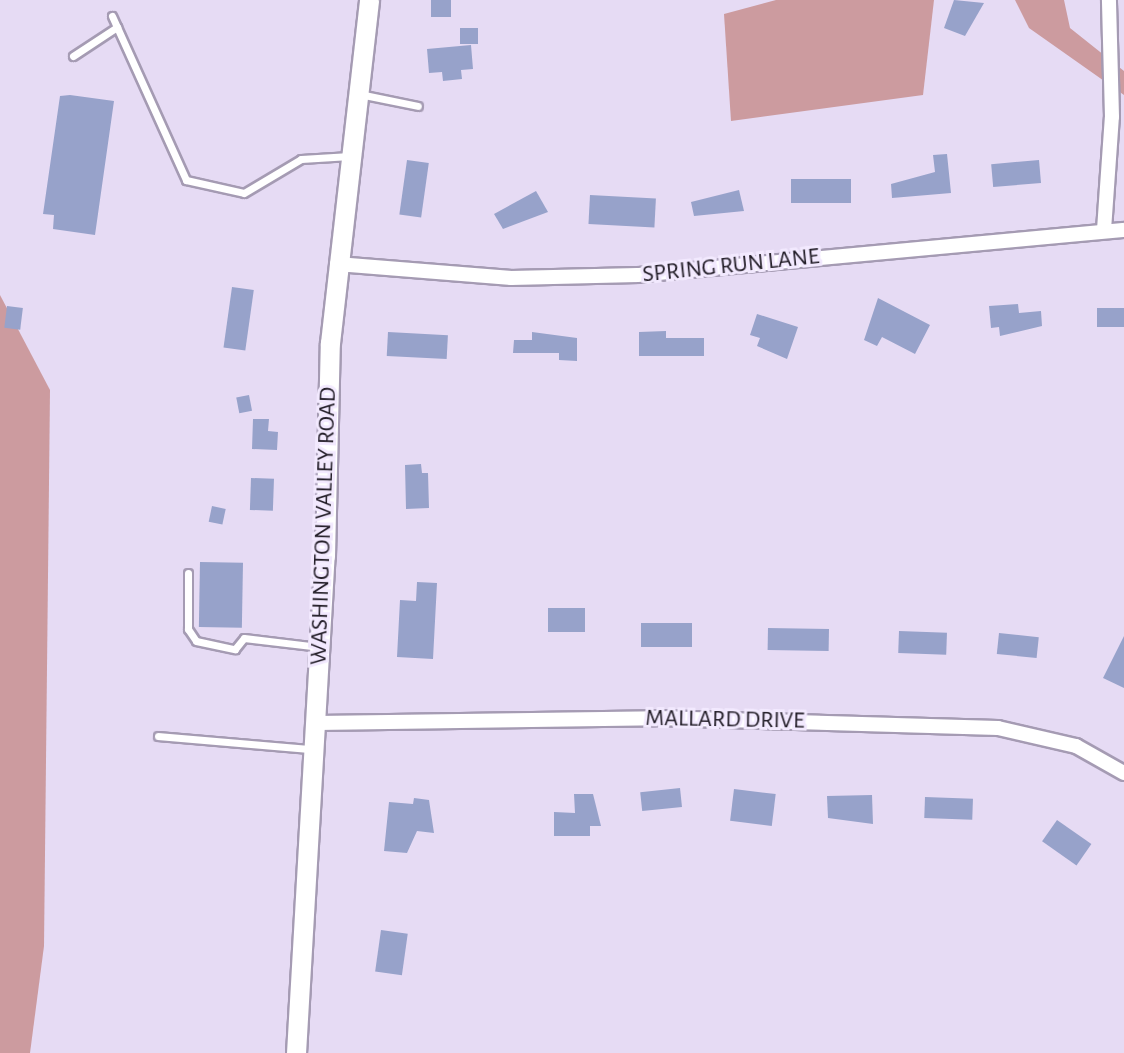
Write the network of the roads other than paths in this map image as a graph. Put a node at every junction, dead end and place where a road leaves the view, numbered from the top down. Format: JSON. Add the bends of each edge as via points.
{"nodes":[{"id":1,"x":369,"y":0,"type":"edge"},
{"id":2,"x":1109,"y":0,"type":"edge"},
{"id":3,"x":112,"y":16,"type":"dead end"},
{"id":4,"x":117,"y":27,"type":"junction"},
{"id":5,"x":73,"y":56,"type":"dead end"},
{"id":6,"x":358,"y":94,"type":"junction"},
{"id":7,"x":418,"y":106,"type":"dead end"},
{"id":8,"x":350,"y":156,"type":"junction"},
{"id":9,"x":1104,"y":230,"type":"junction"},
{"id":10,"x":1124,"y":230,"type":"edge"},
{"id":11,"x":337,"y":264,"type":"junction"},
{"id":12,"x":188,"y":573,"type":"dead end"},
{"id":13,"x":320,"y":647,"type":"junction"},
{"id":14,"x":317,"y":723,"type":"junction"},
{"id":15,"x":158,"y":736,"type":"dead end"},
{"id":16,"x":315,"y":750,"type":"junction"},
{"id":17,"x":1124,"y":773,"type":"edge"},
{"id":18,"x":296,"y":1053,"type":"edge"}],
"edges":[{"from":1,"to":6,"type":"street","name":"WASHINGTON VALLEY ROAD"},
{"from":2,"to":9,"type":"street","via":[[1112,117]]},
{"from":3,"to":4,"type":"lane"},
{"from":4,"to":5,"type":"lane"},
{"from":4,"to":8,"type":"lane","via":[[186,180],[244,193],[301,159]]},
{"from":6,"to":7,"type":"lane"},
{"from":6,"to":8,"type":"street","name":"WASHINGTON VALLEY ROAD"},
{"from":8,"to":11,"type":"street","name":"WASHINGTON VALLEY ROAD"},
{"from":9,"to":10,"type":"street","name":"SPRING RUN LANE"},
{"from":9,"to":11,"type":"street","name":"SPRING RUN LANE","via":[[638,275],[511,278]]},
{"from":11,"to":13,"type":"street","name":"WASHINGTON VALLEY ROAD"},
{"from":12,"to":13,"type":"lane","via":[[188,629],[196,641],[235,649],[244,638]]},
{"from":13,"to":14,"type":"street","name":"WASHINGTON VALLEY ROAD"},
{"from":14,"to":16,"type":"street","name":"WASHINGTON VALLEY ROAD"},
{"from":14,"to":17,"type":"street","name":"MALLARD DRIVE","via":[[657,718],[998,728],[1076,746]]},
{"from":15,"to":16,"type":"lane"},
{"from":16,"to":18,"type":"street","name":"WASHINGTON VALLEY ROAD"}]}
